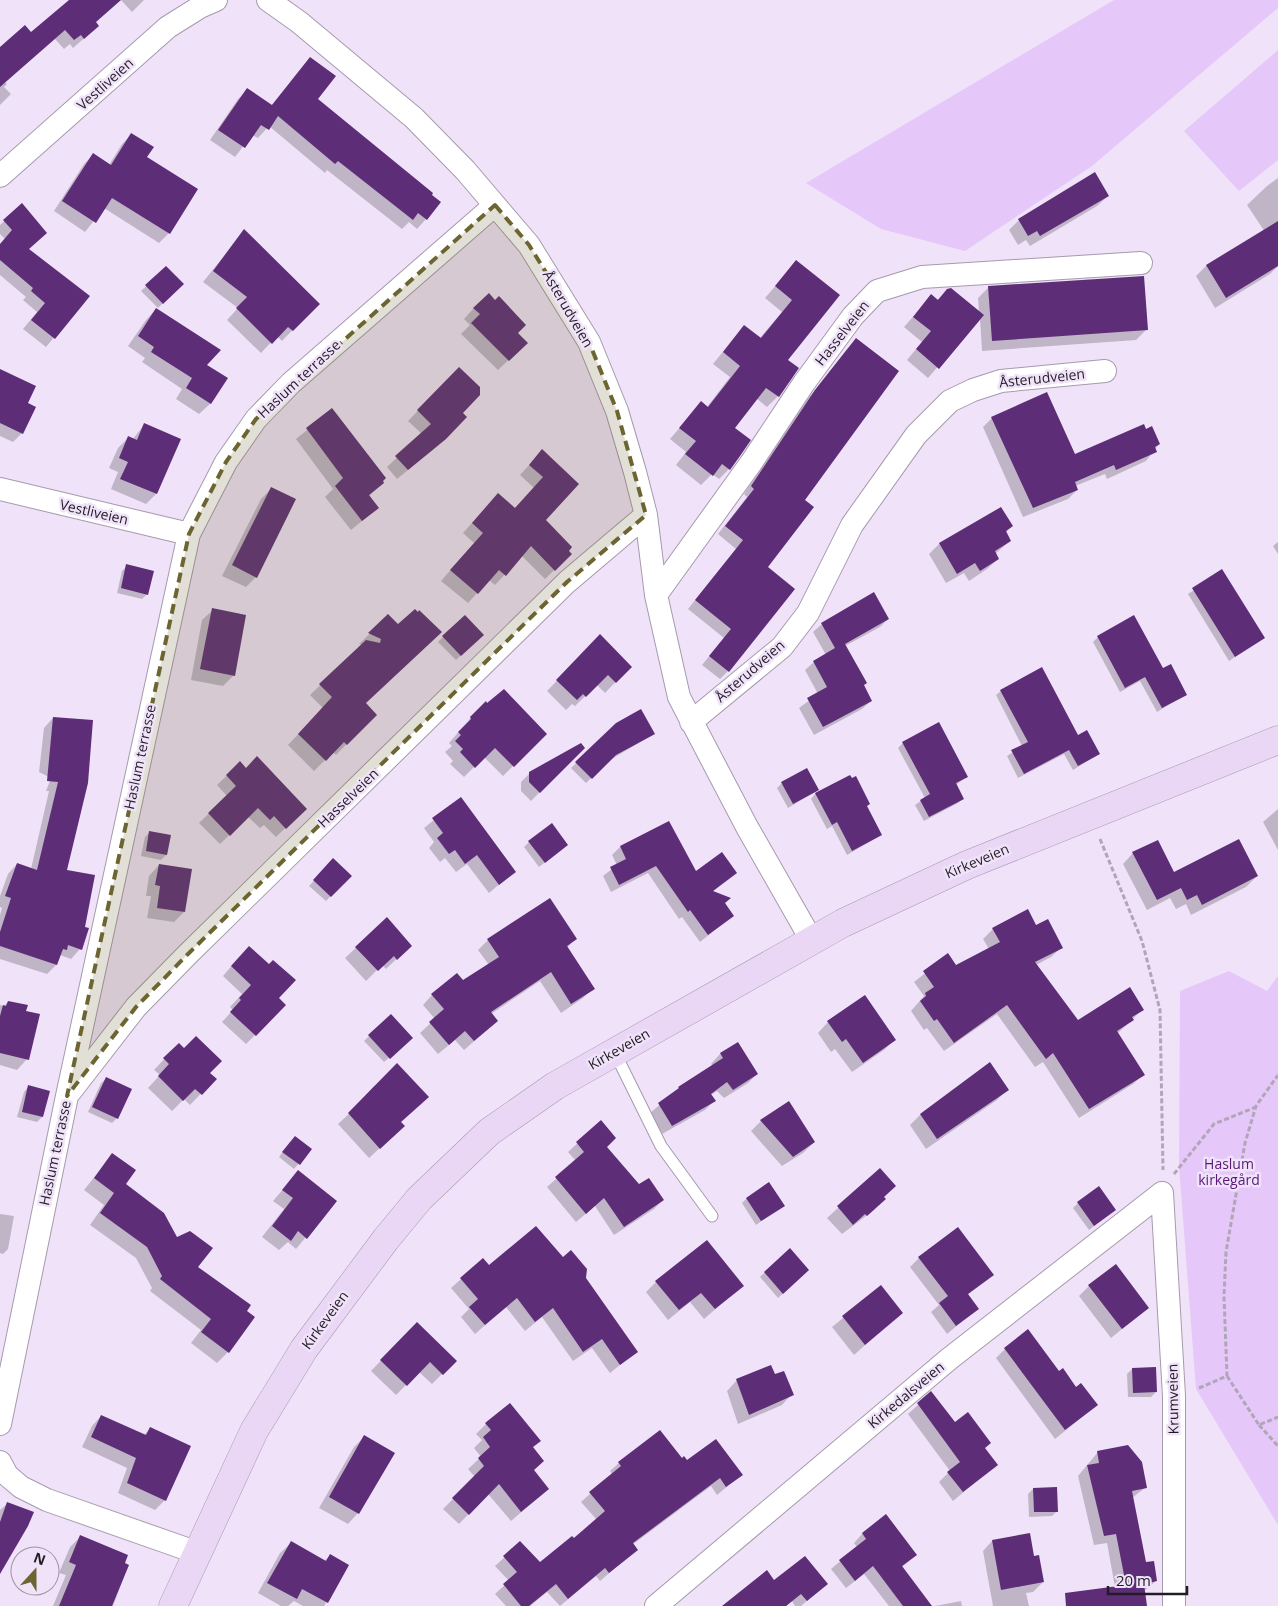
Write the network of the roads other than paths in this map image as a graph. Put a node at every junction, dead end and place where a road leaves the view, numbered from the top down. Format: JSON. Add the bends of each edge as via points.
{"nodes":[{"id":1,"x":216,"y":0,"type":"edge"},
{"id":2,"x":268,"y":0,"type":"edge"},
{"id":3,"x":0,"y":176,"type":"edge"},
{"id":4,"x":495,"y":205,"type":"junction"},
{"id":5,"x":1141,"y":263,"type":"dead end"},
{"id":6,"x":1105,"y":371,"type":"dead end"},
{"id":7,"x":0,"y":489,"type":"edge"},
{"id":8,"x":646,"y":515,"type":"junction"},
{"id":9,"x":189,"y":534,"type":"junction"},
{"id":10,"x":656,"y":595,"type":"junction"},
{"id":11,"x":691,"y":722,"type":"junction"},
{"id":12,"x":1278,"y":740,"type":"edge"},
{"id":13,"x":812,"y":941,"type":"junction"},
{"id":14,"x":614,"y":1051,"type":"junction"},
{"id":15,"x":66,"y":1096,"type":"junction"},
{"id":16,"x":1162,"y":1193,"type":"joint"},
{"id":17,"x":712,"y":1216,"type":"dead end"},
{"id":18,"x":0,"y":1424,"type":"edge"},
{"id":19,"x":0,"y":1462,"type":"edge"},
{"id":20,"x":198,"y":1553,"type":"junction"},
{"id":21,"x":173,"y":1606,"type":"edge"},
{"id":22,"x":656,"y":1606,"type":"edge"},
{"id":23,"x":1174,"y":1606,"type":"edge"}],
"edges":[{"from":1,"to":3,"type":"street","name":"Vestliveien","via":[[168,27]]},
{"from":2,"to":4,"type":"street","name":"Åsterudveien","via":[[414,118]]},
{"from":4,"to":8,"type":"street","name":"Åsterudveien","via":[[530,245],[590,342],[617,411]]},
{"from":4,"to":9,"type":"street","name":"Haslum terrasse","via":[[291,383],[256,419],[226,462]]},
{"from":5,"to":10,"type":"street","name":"Hasselveien","via":[[922,277],[877,291],[853,316],[810,375]]},
{"from":6,"to":11,"type":"street","name":"Åsterudveien","via":[[1001,381],[950,401],[916,435],[852,525],[808,613],[782,647]]},
{"from":7,"to":9,"type":"street","name":"Vestliveien"},
{"from":8,"to":10,"type":"street","name":"Åsterudveien"},
{"from":8,"to":15,"type":"street","name":"Hasselveien","via":[[567,582],[188,954],[136,1007]]},
{"from":9,"to":15,"type":"street","name":"Haslum terrasse"},
{"from":10,"to":11,"type":"street","name":"Åsterudveien","via":[[679,698]]},
{"from":11,"to":13,"type":"street","name":"Åsterudveien"},
{"from":12,"to":13,"type":"main road","name":"Kirkeveien","via":[[967,865]]},
{"from":13,"to":14,"type":"main road","name":"Kirkeveien"},
{"from":14,"to":17,"type":"lane","via":[[661,1146]]},
{"from":14,"to":20,"type":"main road","name":"Kirkeveien","via":[[555,1086],[489,1132],[442,1175],[386,1238],[274,1395],[245,1448]]},
{"from":15,"to":18,"type":"street","name":"Haslum terrasse"},
{"from":16,"to":22,"type":"street","name":"Kirkedalsveien","via":[[949,1359]]},
{"from":16,"to":23,"type":"street","name":"Krumveien","via":[[1174,1396]]},
{"from":19,"to":20,"type":"street","via":[[7,1475],[21,1488],[47,1500]]},
{"from":20,"to":21,"type":"main road","name":"Kirkeveien"}]}
